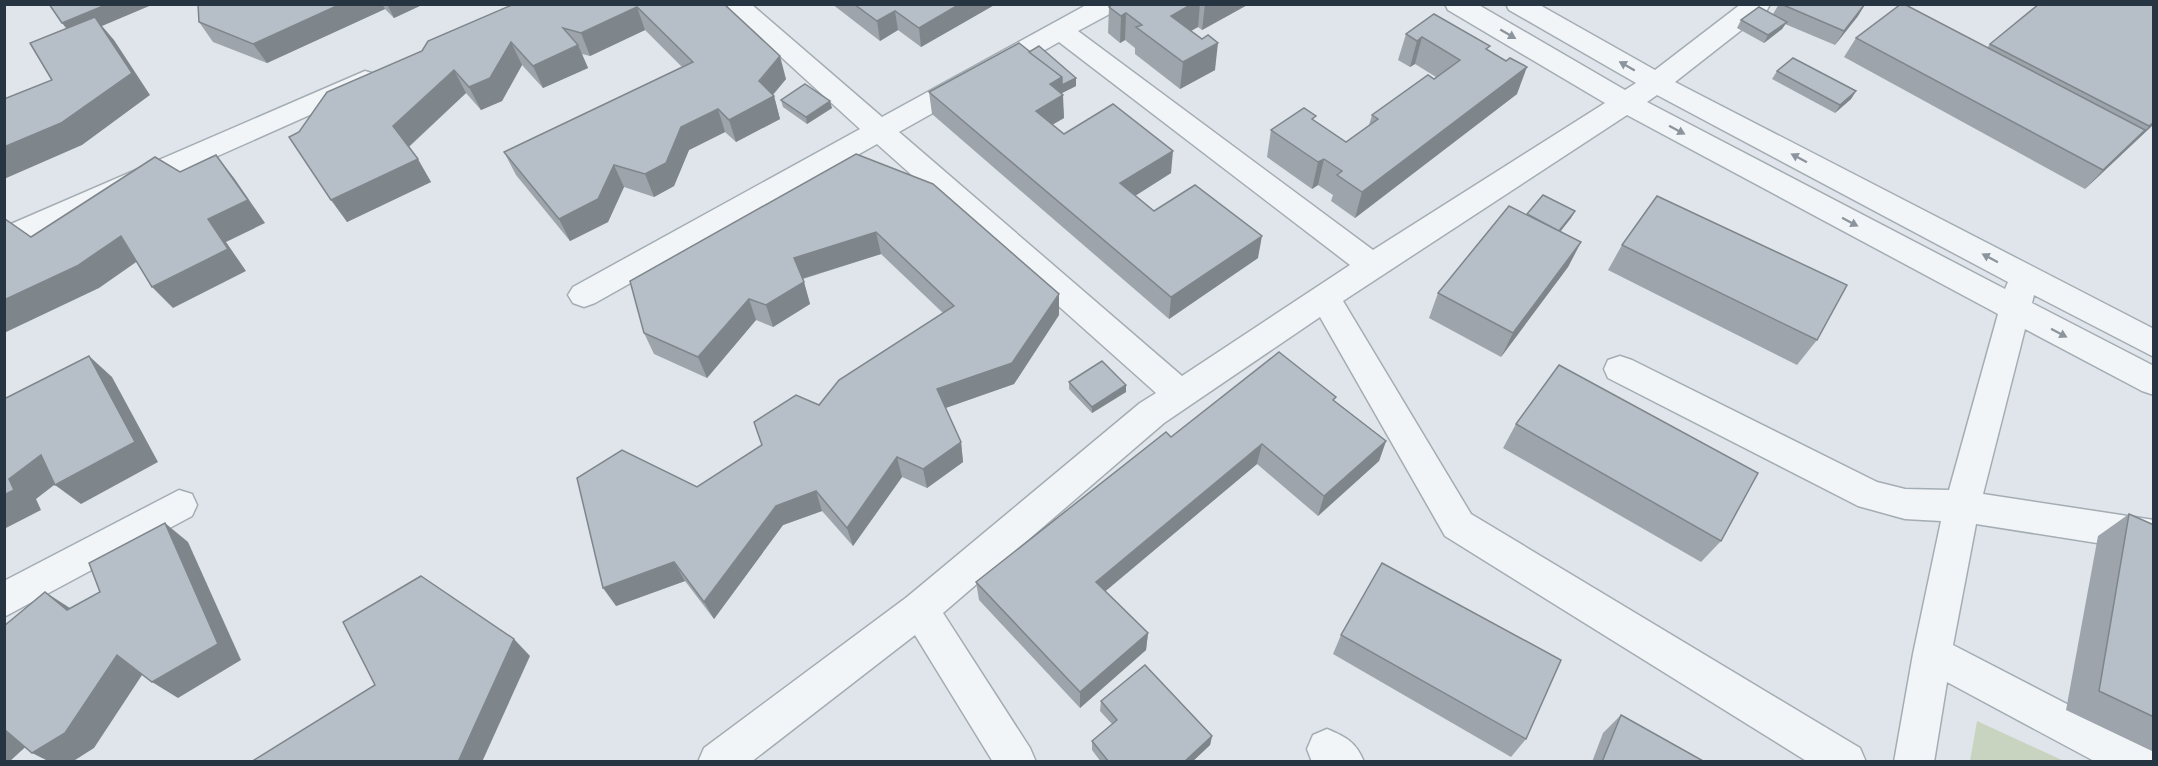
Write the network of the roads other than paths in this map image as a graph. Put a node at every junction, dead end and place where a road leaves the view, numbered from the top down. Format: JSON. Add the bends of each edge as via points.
{"nodes":[{"id":1,"x":735,"y":4,"type":"edge"},
{"id":2,"x":1108,"y":4,"type":"edge"},
{"id":3,"x":1457,"y":4,"type":"edge"},
{"id":4,"x":1518,"y":4,"type":"edge"},
{"id":5,"x":1758,"y":4,"type":"edge"},
{"id":6,"x":1061,"y":31,"type":"junction"},
{"id":7,"x":393,"y":67,"type":"edge"},
{"id":8,"x":1656,"y":83,"type":"junction"},
{"id":9,"x":1625,"y":102,"type":"junction"},
{"id":10,"x":879,"y":131,"type":"junction"},
{"id":11,"x":4,"y":240,"type":"edge"},
{"id":12,"x":1372,"y":266,"type":"junction"},
{"id":13,"x":2024,"y":276,"type":"junction"},
{"id":14,"x":584,"y":295,"type":"dead end"},
{"id":15,"x":1324,"y":297,"type":"junction"},
{"id":16,"x":2014,"y":309,"type":"junction"},
{"id":17,"x":2154,"y":344,"type":"edge"},
{"id":18,"x":1620,"y":369,"type":"dead end"},
{"id":19,"x":2154,"y":382,"type":"edge"},
{"id":20,"x":1180,"y":394,"type":"junction"},
{"id":21,"x":179,"y":505,"type":"dead end"},
{"id":22,"x":1962,"y":506,"type":"junction"},
{"id":23,"x":2154,"y":536,"type":"edge"},
{"id":24,"x":4,"y":600,"type":"edge"},
{"id":25,"x":920,"y":609,"type":"junction"},
{"id":26,"x":1932,"y":654,"type":"junction"},
{"id":27,"x":718,"y":762,"type":"edge"},
{"id":28,"x":1016,"y":762,"type":"edge"},
{"id":29,"x":1846,"y":762,"type":"edge"},
{"id":30,"x":1914,"y":762,"type":"edge"},
{"id":31,"x":2138,"y":762,"type":"edge"}],
"edges":[{"from":1,"to":10,"type":"street"},
{"from":2,"to":6,"type":"street"},
{"from":3,"to":9,"type":"street","one_way":true},
{"from":8,"to":4,"type":"street","one_way":true},
{"from":5,"to":8,"type":"street"},
{"from":6,"to":10,"type":"street"},
{"from":6,"to":12,"type":"street"},
{"from":7,"to":11,"type":"street"},
{"from":8,"to":9,"type":"street"},
{"from":13,"to":8,"type":"street","one_way":true},
{"from":9,"to":12,"type":"street"},
{"from":9,"to":16,"type":"street","one_way":true},
{"from":10,"to":14,"type":"street"},
{"from":10,"to":20,"type":"street"},
{"from":12,"to":15,"type":"street"},
{"from":13,"to":16,"type":"street"},
{"from":13,"to":17,"type":"street"},
{"from":15,"to":20,"type":"street"},
{"from":15,"to":29,"type":"street","via":[[1458,525]]},
{"from":16,"to":19,"type":"street","one_way":true},
{"from":16,"to":22,"type":"street"},
{"from":18,"to":22,"type":"street","via":[[1870,495],[1905,504]]},
{"from":20,"to":25,"type":"street","via":[[1152,413]]},
{"from":21,"to":24,"type":"street"},
{"from":22,"to":23,"type":"street"},
{"from":22,"to":26,"type":"street"},
{"from":25,"to":27,"type":"street"},
{"from":25,"to":28,"type":"street"},
{"from":26,"to":30,"type":"street"},
{"from":26,"to":31,"type":"street"}]}
